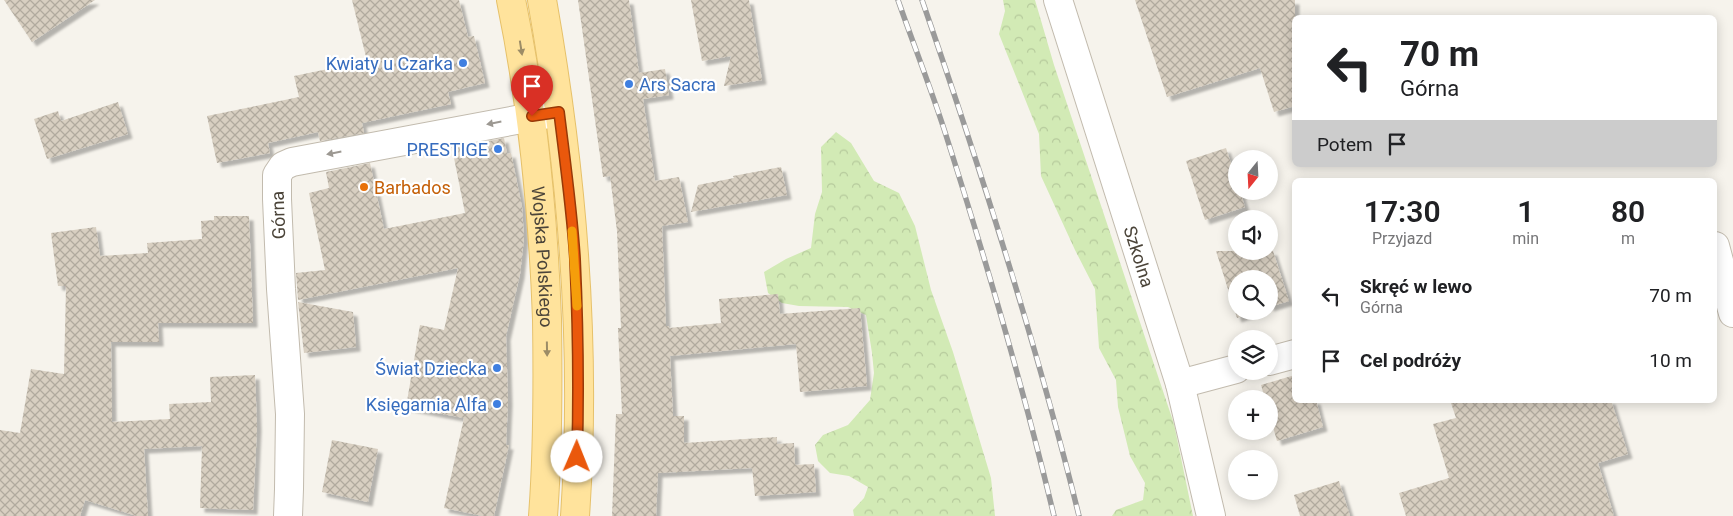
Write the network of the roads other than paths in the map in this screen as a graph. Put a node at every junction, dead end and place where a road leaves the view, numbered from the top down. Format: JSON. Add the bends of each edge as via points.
{"nodes":[{"id":1,"x":511,"y":0,"type":"edge"},
{"id":2,"x":542,"y":0,"type":"edge"},
{"id":3,"x":1058,"y":0,"type":"edge"},
{"id":4,"x":559,"y":112,"type":"junction"},
{"id":5,"x":532,"y":116,"type":"junction"},
{"id":6,"x":1733,"y":236,"type":"edge"},
{"id":7,"x":1717,"y":240,"type":"edge"},
{"id":8,"x":1717,"y":253,"type":"edge"},
{"id":9,"x":1733,"y":313,"type":"edge"},
{"id":10,"x":1292,"y":355,"type":"edge"},
{"id":11,"x":1278,"y":359,"type":"edge"},
{"id":12,"x":1228,"y":371,"type":"edge"},
{"id":13,"x":1180,"y":384,"type":"junction"},
{"id":14,"x":288,"y":516,"type":"edge"},
{"id":15,"x":543,"y":516,"type":"edge"},
{"id":16,"x":574,"y":516,"type":"edge"},
{"id":17,"x":1211,"y":516,"type":"edge"}],
"edges":[{"from":1,"to":5,"type":"main road","name":"Wojska Polskiego","one_way":true},
{"from":2,"to":4,"type":"main road","name":"Wojska Polskiego"},
{"from":3,"to":13,"type":"street","name":"Szkolna"},
{"from":4,"to":5,"type":"street","name":"Górna"},
{"from":4,"to":16,"type":"main road","name":"Wojska Polskiego","via":[[576,300],[578,415]]},
{"from":5,"to":14,"type":"street","name":"Górna","one_way":true,"via":[[283,166],[278,175],[276,199],[290,414]]},
{"from":5,"to":15,"type":"main road","name":"Wojska Polskiego","one_way":true,"via":[[545,258],[548,413]]},
{"from":6,"to":7,"type":"street"},
{"from":8,"to":9,"type":"street"},
{"from":10,"to":11,"type":"street"},
{"from":12,"to":13,"type":"street"},
{"from":13,"to":17,"type":"street","name":"Szkolna"}]}
